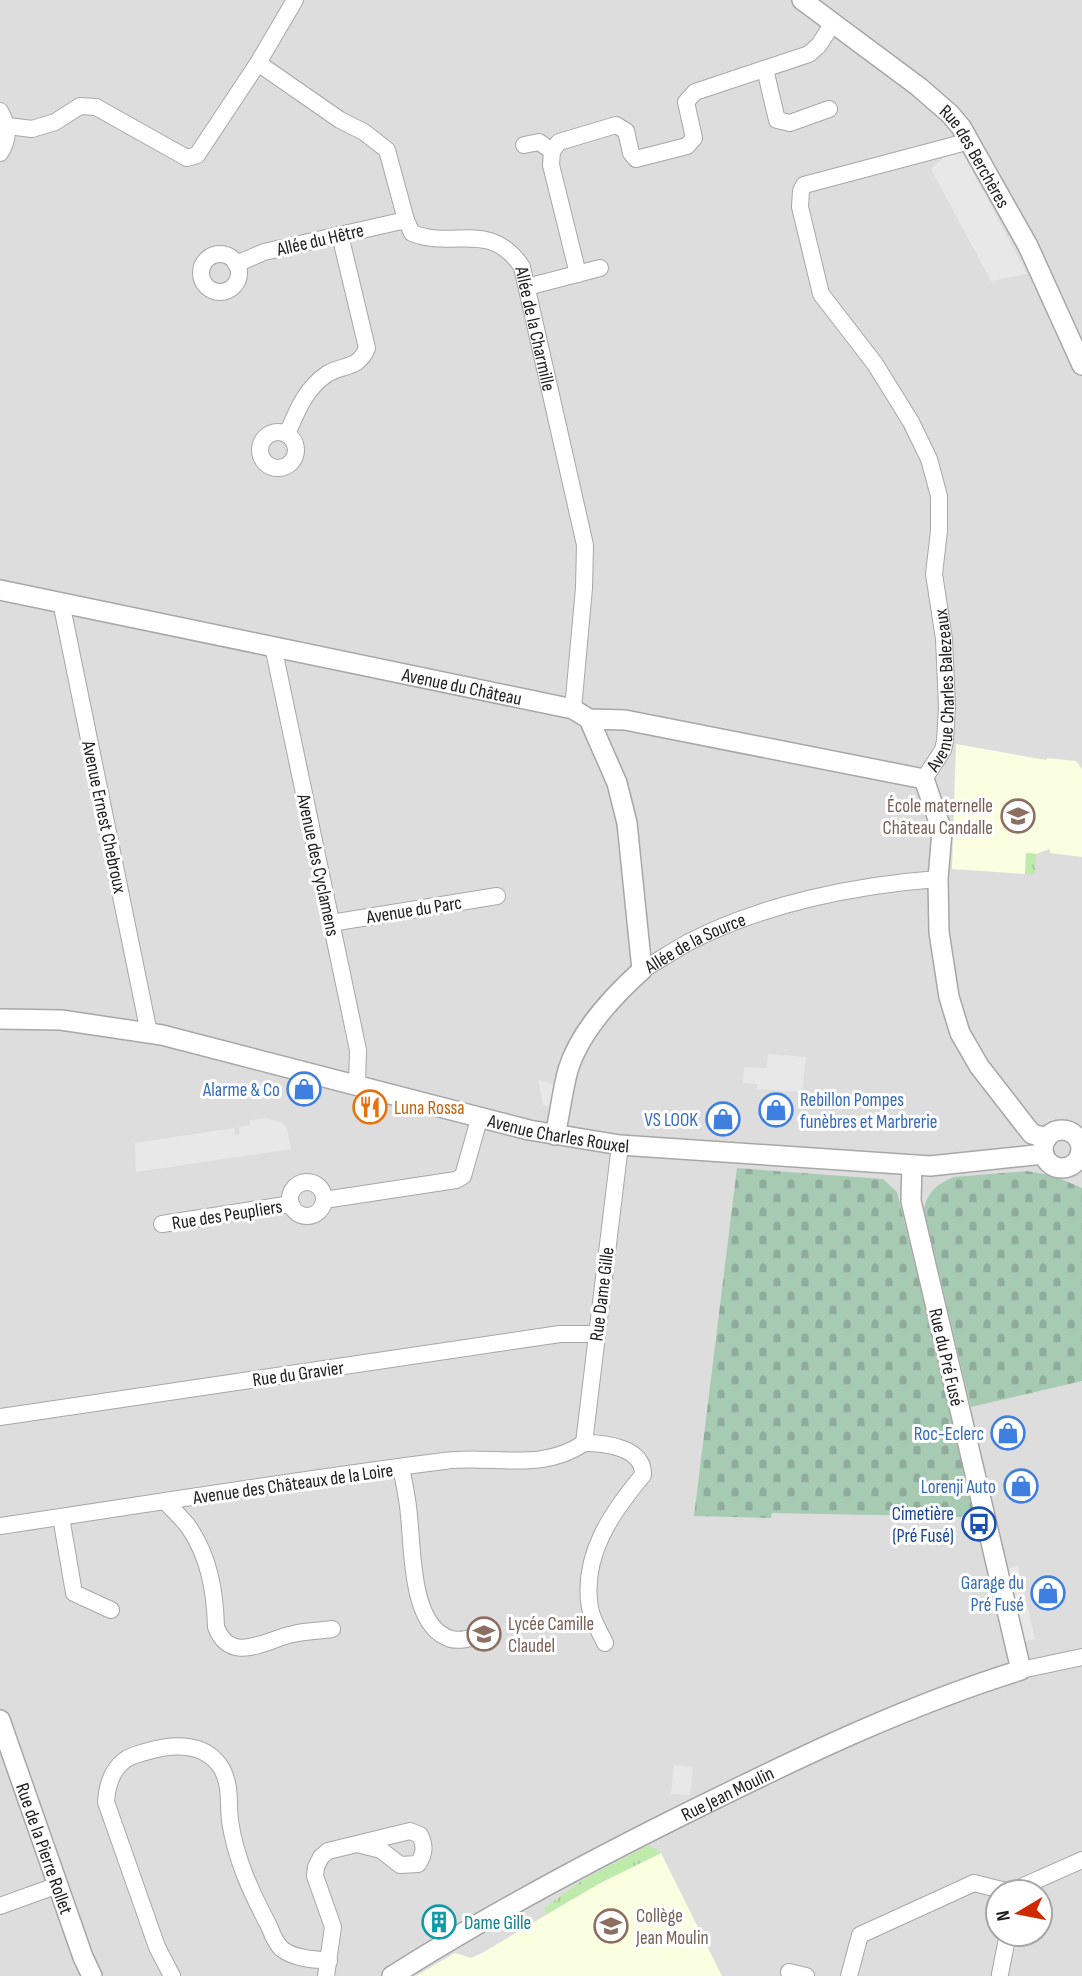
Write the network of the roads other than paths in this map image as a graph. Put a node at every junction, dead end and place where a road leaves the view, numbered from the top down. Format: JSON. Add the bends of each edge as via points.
{"nodes":[{"id":1,"x":295,"y":0,"type":"edge"},
{"id":2,"x":802,"y":0,"type":"edge"},
{"id":3,"x":833,"y":23,"type":"junction"},
{"id":4,"x":258,"y":63,"type":"junction"},
{"id":5,"x":765,"y":69,"type":"junction"},
{"id":6,"x":829,"y":109,"type":"dead end"},
{"id":7,"x":0,"y":111,"type":"edge"},
{"id":8,"x":8,"y":126,"type":"junction"},
{"id":9,"x":964,"y":143,"type":"junction"},
{"id":10,"x":524,"y":145,"type":"dead end"},
{"id":11,"x":551,"y":151,"type":"junction"},
{"id":12,"x":0,"y":153,"type":"edge"},
{"id":13,"x":406,"y":219,"type":"junction"},
{"id":14,"x":340,"y":235,"type":"junction"},
{"id":15,"x":236,"y":264,"type":"dead end"},
{"id":16,"x":600,"y":268,"type":"dead end"},
{"id":17,"x":578,"y":274,"type":"junction"},
{"id":18,"x":527,"y":287,"type":"junction"},
{"id":19,"x":1082,"y":365,"type":"edge"},
{"id":20,"x":287,"y":434,"type":"dead end"},
{"id":21,"x":0,"y":590,"type":"edge"},
{"id":22,"x":61,"y":602,"type":"junction"},
{"id":23,"x":273,"y":646,"type":"junction"},
{"id":24,"x":581,"y":714,"type":"junction"},
{"id":25,"x":925,"y":779,"type":"junction"},
{"id":26,"x":938,"y":880,"type":"junction"},
{"id":27,"x":497,"y":896,"type":"dead end"},
{"id":28,"x":331,"y":923,"type":"junction"},
{"id":29,"x":642,"y":970,"type":"junction"},
{"id":30,"x":0,"y":1019,"type":"edge"},
{"id":31,"x":149,"y":1033,"type":"junction"},
{"id":32,"x":357,"y":1084,"type":"junction"},
{"id":33,"x":480,"y":1116,"type":"junction"},
{"id":34,"x":555,"y":1135,"type":"junction"},
{"id":35,"x":1080,"y":1137,"type":"edge"},
{"id":36,"x":620,"y":1145,"type":"junction"},
{"id":37,"x":1045,"y":1146,"type":"junction"},
{"id":38,"x":1079,"y":1164,"type":"edge"},
{"id":39,"x":912,"y":1165,"type":"junction"},
{"id":40,"x":324,"y":1199,"type":"junction"},
{"id":41,"x":291,"y":1204,"type":"junction"},
{"id":42,"x":162,"y":1224,"type":"dead end"},
{"id":43,"x":596,"y":1334,"type":"junction"},
{"id":44,"x":0,"y":1417,"type":"edge"},
{"id":45,"x":584,"y":1443,"type":"junction"},
{"id":46,"x":401,"y":1467,"type":"junction"},
{"id":47,"x":165,"y":1501,"type":"junction"},
{"id":48,"x":61,"y":1517,"type":"junction"},
{"id":49,"x":0,"y":1525,"type":"edge"},
{"id":50,"x":111,"y":1610,"type":"dead end"},
{"id":51,"x":331,"y":1629,"type":"dead end"},
{"id":52,"x":489,"y":1634,"type":"dead end"},
{"id":53,"x":605,"y":1643,"type":"dead end"},
{"id":54,"x":1082,"y":1657,"type":"edge"},
{"id":55,"x":1021,"y":1670,"type":"junction"},
{"id":56,"x":0,"y":1720,"type":"edge"},
{"id":57,"x":356,"y":1844,"type":"dead end"},
{"id":58,"x":1082,"y":1860,"type":"edge"},
{"id":59,"x":1045,"y":1878,"type":"edge"},
{"id":60,"x":58,"y":1885,"type":"junction"},
{"id":61,"x":984,"y":1886,"type":"edge"},
{"id":62,"x":0,"y":1906,"type":"edge"},
{"id":63,"x":1005,"y":1948,"type":"edge"},
{"id":64,"x":327,"y":1969,"type":"edge"},
{"id":65,"x":789,"y":1972,"type":"dead end"},
{"id":66,"x":1000,"y":1974,"type":"dead end"},
{"id":67,"x":92,"y":1976,"type":"edge"},
{"id":68,"x":172,"y":1976,"type":"edge"},
{"id":69,"x":392,"y":1976,"type":"edge"},
{"id":70,"x":806,"y":1976,"type":"edge"},
{"id":71,"x":849,"y":1976,"type":"edge"}],
"edges":[{"from":1,"to":4,"type":"street"},
{"from":2,"to":3,"type":"street","name":"Rue des Berchères"},
{"from":3,"to":5,"type":"street","via":[[808,54]]},
{"from":3,"to":9,"type":"street","name":"Rue des Berchères","via":[[950,114]]},
{"from":4,"to":8,"type":"street","via":[[197,155],[187,158],[96,107],[80,106],[55,122],[32,129]]},
{"from":4,"to":13,"type":"street","via":[[387,150]]},
{"from":5,"to":6,"type":"street","via":[[778,120],[790,123]]},
{"from":5,"to":11,"type":"street","via":[[695,92],[686,102],[694,138],[687,146],[636,159],[626,131],[616,125],[559,142]]},
{"from":7,"to":8,"type":"street"},
{"from":8,"to":12,"type":"street"},
{"from":9,"to":19,"type":"street","name":"Rue des Berchères","via":[[1038,267]]},
{"from":9,"to":25,"type":"street","name":"Avenue Charles Balezeaux","via":[[804,186],[800,191],[821,294],[875,364],[911,422],[929,459],[939,496],[934,574],[944,639],[947,707],[943,750]]},
{"from":10,"to":11,"type":"street","via":[[539,142]]},
{"from":11,"to":17,"type":"street"},
{"from":13,"to":14,"type":"street","name":"Allée du Hêtre"},
{"from":13,"to":18,"type":"street","name":"Allée de la Charmille","via":[[412,233],[423,237],[499,243],[522,267]]},
{"from":14,"to":15,"type":"street","name":"Allée du Hêtre","via":[[264,252]]},
{"from":14,"to":20,"type":"street","via":[[367,348],[363,358],[328,373],[303,397]]},
{"from":16,"to":17,"type":"street"},
{"from":17,"to":18,"type":"street"},
{"from":18,"to":24,"type":"street","name":"Allée de la Charmille","via":[[585,545]]},
{"from":21,"to":22,"type":"street","name":"Avenue du Château"},
{"from":22,"to":23,"type":"street","name":"Avenue du Château"},
{"from":22,"to":31,"type":"street","name":"Avenue Ernest Chebroux"},
{"from":23,"to":24,"type":"street","name":"Avenue du Château"},
{"from":23,"to":28,"type":"street","name":"Avenue des Cyclamens"},
{"from":24,"to":25,"type":"street","name":"Avenue du Château"},
{"from":24,"to":29,"type":"street","name":"Allée de la Charmille","via":[[617,783],[627,823]]},
{"from":25,"to":26,"type":"street","name":"Avenue Charles Balezeaux","via":[[942,831]]},
{"from":26,"to":29,"type":"street","name":"Allée de la Source","via":[[863,887],[768,911],[690,942]]},
{"from":26,"to":37,"type":"street","name":"Avenue Charles Balezeaux","via":[[942,962],[960,1032],[968,1049]]},
{"from":27,"to":28,"type":"street","name":"Avenue du Parc"},
{"from":28,"to":32,"type":"street","name":"Avenue des Cyclamens","via":[[358,1050]]},
{"from":29,"to":34,"type":"street","name":"Allée de la Source","via":[[618,992],[576,1048]]},
{"from":30,"to":31,"type":"street","name":"Avenue Charles Rouxel","via":[[61,1020]]},
{"from":31,"to":32,"type":"street","name":"Avenue Charles Rouxel"},
{"from":32,"to":33,"type":"street","name":"Avenue Charles Rouxel"},
{"from":33,"to":34,"type":"street","name":"Avenue Charles Rouxel"},
{"from":33,"to":40,"type":"street","name":"Rue des Peupliers","via":[[463,1176],[456,1180]]},
{"from":34,"to":36,"type":"street","name":"Avenue Charles Rouxel"},
{"from":35,"to":37,"type":"street","via":[[1057,1130]]},
{"from":35,"to":38,"type":"street"},
{"from":36,"to":39,"type":"street","name":"Avenue Charles Rouxel"},
{"from":36,"to":43,"type":"street","name":"Rue Dame Gille"},
{"from":37,"to":38,"type":"street","via":[[1050,1163],[1060,1168]]},
{"from":37,"to":39,"type":"street","name":"Avenue Charles Rouxel","via":[[956,1164]]},
{"from":39,"to":55,"type":"street","name":"Rue du Pré Fusé","via":[[911,1201]]},
{"from":40,"to":41,"type":"street","name":"Rue des Peupliers","via":[[312,1216],[297,1213]]},
{"from":40,"to":41,"type":"street","name":"Rue des Peupliers","via":[[316,1185],[305,1183],[295,1188]]},
{"from":41,"to":42,"type":"street","name":"Rue des Peupliers"},
{"from":43,"to":44,"type":"street","name":"Rue du Gravier","via":[[559,1334]]},
{"from":43,"to":45,"type":"street","name":"Rue Dame Gille"},
{"from":45,"to":46,"type":"street","name":"Avenue des Châteaux de la Loire","via":[[540,1460],[461,1459]]},
{"from":45,"to":53,"type":"street","via":[[622,1449],[639,1459],[644,1470],[610,1518],[594,1555],[590,1610]]},
{"from":46,"to":47,"type":"street","name":"Avenue des Châteaux de la Loire"},
{"from":46,"to":52,"type":"street","via":[[413,1567],[425,1613],[432,1625],[451,1639]]},
{"from":47,"to":48,"type":"street","name":"Avenue des Châteaux de la Loire"},
{"from":47,"to":51,"type":"street","via":[[188,1526],[203,1555],[211,1575],[216,1627],[226,1642],[242,1649],[292,1634]]},
{"from":48,"to":49,"type":"street","name":"Avenue des Châteaux de la Loire"},
{"from":48,"to":50,"type":"street","via":[[74,1593]]},
{"from":54,"to":55,"type":"street","name":"Rue Jean Moulin"},
{"from":55,"to":69,"type":"street","name":"Rue Jean Moulin","via":[[936,1700],[774,1770],[583,1867]]},
{"from":56,"to":60,"type":"street","name":"Rue de la Pierre Rollet"},
{"from":57,"to":64,"type":"street","via":[[328,1851],[316,1867],[315,1876],[334,1927]]},
{"from":58,"to":59,"type":"street"},
{"from":60,"to":62,"type":"street"},
{"from":60,"to":67,"type":"street","name":"Rue de la Pierre Rollet"},
{"from":61,"to":71,"type":"street","via":[[974,1883],[860,1935]]},
{"from":63,"to":66,"type":"street"},
{"from":64,"to":68,"type":"street","via":[[280,1948],[247,1885],[234,1843],[229,1785],[221,1767],[206,1753],[189,1746],[171,1746],[126,1758],[107,1787],[106,1802]]},
{"from":65,"to":70,"type":"street"}]}
